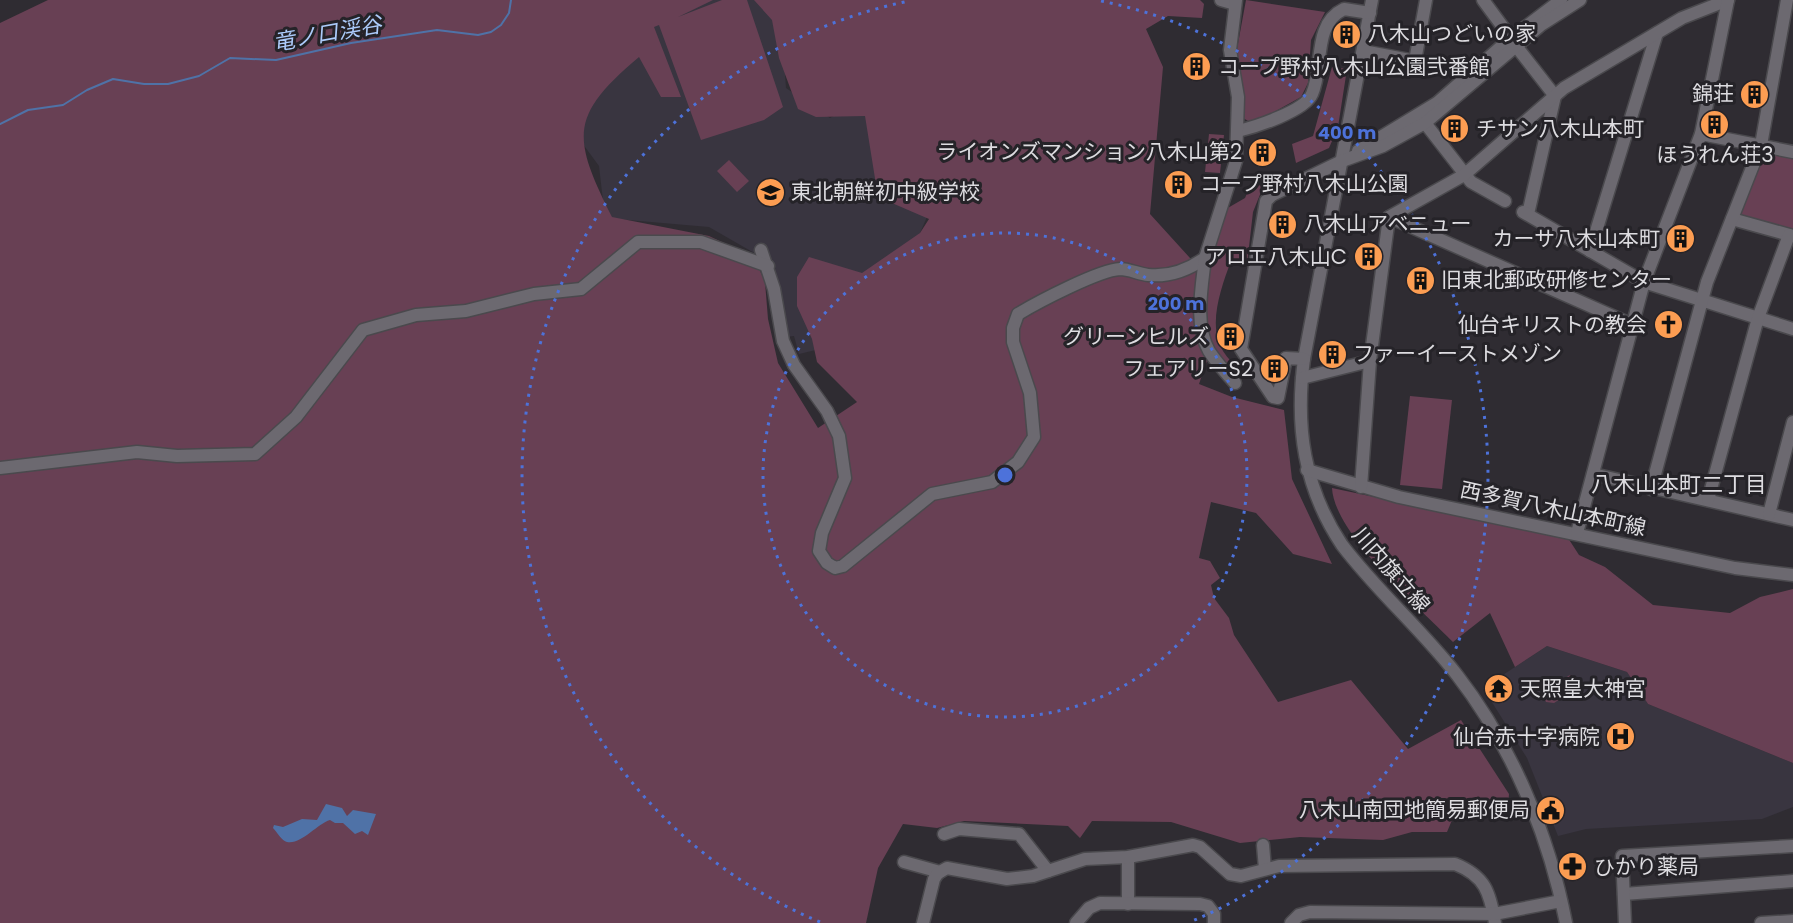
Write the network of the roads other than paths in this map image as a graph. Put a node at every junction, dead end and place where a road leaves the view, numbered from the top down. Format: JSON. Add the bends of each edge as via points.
{"nodes":[{"id":1,"x":1221,"y":0,"type":"edge"},
{"id":2,"x":1426,"y":0,"type":"edge"},
{"id":3,"x":1483,"y":0,"type":"edge"},
{"id":4,"x":1562,"y":0,"type":"edge"},
{"id":5,"x":1580,"y":0,"type":"edge"},
{"id":6,"x":1728,"y":0,"type":"edge"},
{"id":7,"x":1787,"y":0,"type":"edge"},
{"id":8,"x":1235,"y":2,"type":"edge"},
{"id":9,"x":1371,"y":6,"type":"edge"},
{"id":10,"x":1657,"y":33,"type":"junction"},
{"id":11,"x":1513,"y":42,"type":"junction"},
{"id":12,"x":1363,"y":51,"type":"junction"},
{"id":13,"x":1555,"y":96,"type":"junction"},
{"id":14,"x":1425,"y":123,"type":"junction"},
{"id":15,"x":1238,"y":131,"type":"junction"},
{"id":16,"x":1701,"y":134,"type":"junction"},
{"id":17,"x":1761,"y":145,"type":"junction"},
{"id":18,"x":1793,"y":152,"type":"edge"},
{"id":19,"x":1342,"y":161,"type":"junction"},
{"id":20,"x":1464,"y":175,"type":"junction"},
{"id":21,"x":1505,"y":201,"type":"dead end"},
{"id":22,"x":1389,"y":217,"type":"junction"},
{"id":23,"x":1732,"y":219,"type":"junction"},
{"id":24,"x":1791,"y":235,"type":"edge"},
{"id":25,"x":761,"y":250,"type":"dead end"},
{"id":26,"x":1590,"y":251,"type":"junction"},
{"id":27,"x":1204,"y":258,"type":"junction"},
{"id":28,"x":768,"y":266,"type":"junction"},
{"id":29,"x":1644,"y":282,"type":"junction"},
{"id":30,"x":1701,"y":300,"type":"junction"},
{"id":31,"x":1758,"y":318,"type":"junction"},
{"id":32,"x":1633,"y":325,"type":"junction"},
{"id":33,"x":1793,"y":329,"type":"edge"},
{"id":34,"x":1304,"y":359,"type":"junction"},
{"id":35,"x":1370,"y":361,"type":"junction"},
{"id":36,"x":1302,"y":378,"type":"junction"},
{"id":37,"x":1235,"y":383,"type":"dead end"},
{"id":38,"x":1793,"y":422,"type":"edge"},
{"id":39,"x":0,"y":468,"type":"edge"},
{"id":40,"x":1307,"y":470,"type":"junction"},
{"id":41,"x":1593,"y":474,"type":"junction"},
{"id":42,"x":1361,"y":487,"type":"junction"},
{"id":43,"x":1651,"y":489,"type":"junction"},
{"id":44,"x":1708,"y":500,"type":"junction"},
{"id":45,"x":1769,"y":514,"type":"junction"},
{"id":46,"x":1793,"y":520,"type":"edge"},
{"id":47,"x":1576,"y":533,"type":"junction"},
{"id":48,"x":1793,"y":575,"type":"edge"},
{"id":49,"x":944,"y":834,"type":"dead end"},
{"id":50,"x":1263,"y":845,"type":"dead end"},
{"id":51,"x":1793,"y":846,"type":"edge"},
{"id":52,"x":1128,"y":857,"type":"junction"},
{"id":53,"x":904,"y":862,"type":"dead end"},
{"id":54,"x":1265,"y":869,"type":"junction"},
{"id":55,"x":1048,"y":871,"type":"junction"},
{"id":56,"x":940,"y":872,"type":"junction"},
{"id":57,"x":1793,"y":881,"type":"edge"},
{"id":58,"x":1624,"y":894,"type":"junction"},
{"id":59,"x":1561,"y":901,"type":"junction"},
{"id":60,"x":1128,"y":904,"type":"junction"},
{"id":61,"x":1495,"y":918,"type":"edge"},
{"id":62,"x":1790,"y":922,"type":"edge"},
{"id":63,"x":923,"y":923,"type":"edge"},
{"id":64,"x":1076,"y":923,"type":"edge"},
{"id":65,"x":1214,"y":923,"type":"edge"},
{"id":66,"x":1291,"y":923,"type":"edge"},
{"id":67,"x":1566,"y":923,"type":"edge"},
{"id":68,"x":1625,"y":923,"type":"edge"},
{"id":69,"x":1761,"y":923,"type":"edge"}],
"edges":[{"from":1,"to":8,"type":"street"},
{"from":2,"to":12,"type":"street","via":[[1415,61]]},
{"from":3,"to":11,"type":"street"},
{"from":4,"to":11,"type":"street"},
{"from":5,"to":11,"type":"street"},
{"from":6,"to":10,"type":"street","via":[[1682,18]]},
{"from":6,"to":16,"type":"street"},
{"from":7,"to":17,"type":"street"},
{"from":8,"to":15,"type":"street","via":[[1230,50],[1238,97]]},
{"from":9,"to":12,"type":"street","name":"川内旗立線"},
{"from":9,"to":15,"type":"street","via":[[1344,9],[1332,17],[1323,36],[1308,100],[1256,127]]},
{"from":10,"to":13,"type":"street"},
{"from":10,"to":26,"type":"street"},
{"from":11,"to":13,"type":"street"},
{"from":11,"to":14,"type":"street"},
{"from":11,"to":19,"type":"street","via":[[1437,103]]},
{"from":12,"to":19,"type":"street","name":"川内旗立線"},
{"from":13,"to":20,"type":"street"},
{"from":13,"to":26,"type":"street","via":[[1526,213]]},
{"from":14,"to":19,"type":"street","via":[[1383,146]]},
{"from":14,"to":20,"type":"street"},
{"from":15,"to":27,"type":"street","via":[[1236,160]]},
{"from":16,"to":17,"type":"street"},
{"from":16,"to":29,"type":"street"},
{"from":17,"to":18,"type":"street"},
{"from":17,"to":23,"type":"street"},
{"from":19,"to":34,"type":"street","name":"川内旗立線"},
{"from":19,"to":34,"type":"street","via":[[1272,195],[1263,209],[1241,349],[1273,397],[1278,398],[1286,358]]},
{"from":20,"to":21,"type":"street"},
{"from":20,"to":22,"type":"street"},
{"from":22,"to":32,"type":"street"},
{"from":22,"to":35,"type":"street"},
{"from":23,"to":24,"type":"street"},
{"from":23,"to":30,"type":"street"},
{"from":24,"to":31,"type":"street"},
{"from":25,"to":28,"type":"street"},
{"from":26,"to":29,"type":"street"},
{"from":27,"to":28,"type":"street","via":[[1180,272],[1164,275],[1120,269],[1046,298],[1018,314],[1013,342],[1030,393],[1034,437],[1018,462],[992,482],[932,494],[863,552],[835,568],[819,551],[822,533],[845,478],[839,436],[783,341]]},
{"from":27,"to":37,"type":"street","via":[[1204,337],[1208,349]]},
{"from":28,"to":39,"type":"street","via":[[701,242],[638,242],[581,289],[416,315],[363,330],[297,417],[255,454],[177,456],[137,452]]},
{"from":29,"to":30,"type":"street"},
{"from":29,"to":32,"type":"street"},
{"from":30,"to":31,"type":"street"},
{"from":30,"to":43,"type":"street"},
{"from":31,"to":33,"type":"street"},
{"from":31,"to":44,"type":"street"},
{"from":32,"to":41,"type":"street"},
{"from":34,"to":36,"type":"street","name":"川内旗立線"},
{"from":35,"to":36,"type":"street"},
{"from":35,"to":42,"type":"street"},
{"from":36,"to":40,"type":"street","name":"川内旗立線","via":[[1301,431]]},
{"from":38,"to":45,"type":"street"},
{"from":40,"to":42,"type":"street","name":"西多賀八木山本町線"},
{"from":40,"to":59,"type":"street","name":"川内旗立線","via":[[1329,526],[1342,545],[1456,674],[1492,729],[1542,834]]},
{"from":41,"to":43,"type":"street"},
{"from":41,"to":47,"type":"street"},
{"from":42,"to":47,"type":"street","name":"西多賀八木山本町線"},
{"from":43,"to":44,"type":"street"},
{"from":44,"to":45,"type":"street"},
{"from":45,"to":46,"type":"street"},
{"from":47,"to":48,"type":"street","name":"西多賀八木山本町線","via":[[1745,570]]},
{"from":49,"to":55,"type":"street","via":[[959,829],[1019,834]]},
{"from":50,"to":54,"type":"street"},
{"from":51,"to":58,"type":"street","via":[[1622,856]]},
{"from":52,"to":54,"type":"street","via":[[1193,844],[1230,874],[1241,876]]},
{"from":52,"to":55,"type":"street","via":[[1085,860]]},
{"from":52,"to":60,"type":"street"},
{"from":53,"to":56,"type":"street"},
{"from":54,"to":61,"type":"street","via":[[1455,864],[1484,884]]},
{"from":55,"to":56,"type":"street","via":[[1007,879],[947,868]]},
{"from":56,"to":63,"type":"street","via":[[934,879]]},
{"from":57,"to":58,"type":"street"},
{"from":58,"to":68,"type":"street"},
{"from":59,"to":61,"type":"street"},
{"from":59,"to":67,"type":"street","name":"川内旗立線"},
{"from":60,"to":64,"type":"street","via":[[1100,903],[1089,908]]},
{"from":60,"to":65,"type":"street","via":[[1208,906]]},
{"from":61,"to":66,"type":"street","via":[[1310,912]]},
{"from":62,"to":69,"type":"street"}]}
